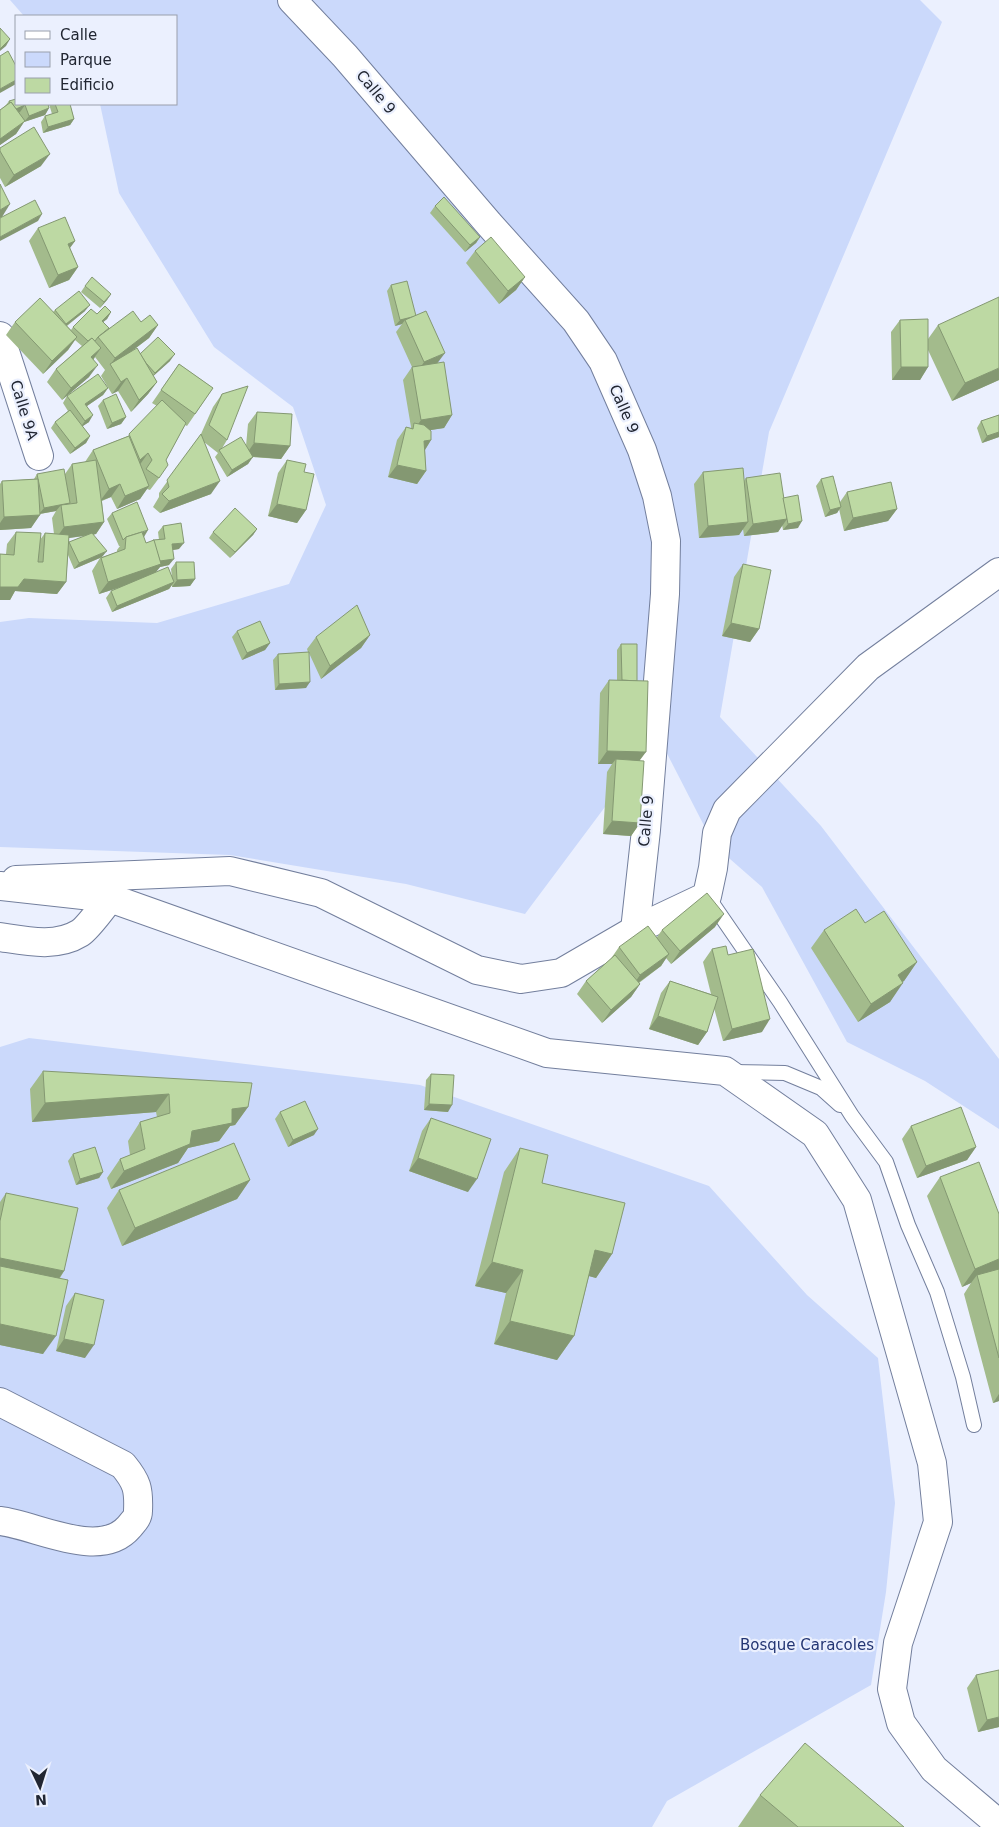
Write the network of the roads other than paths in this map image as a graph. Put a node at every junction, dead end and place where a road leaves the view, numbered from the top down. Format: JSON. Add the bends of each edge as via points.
{"nodes":[{"id":1,"x":292,"y":0,"type":"edge"},
{"id":2,"x":0,"y":336,"type":"edge"},
{"id":3,"x":39,"y":456,"type":"dead end"},
{"id":4,"x":999,"y":572,"type":"edge"},
{"id":5,"x":0,"y":880,"type":"edge"},
{"id":6,"x":0,"y":886,"type":"edge"},
{"id":7,"x":707,"y":896,"type":"junction"},
{"id":8,"x":110,"y":898,"type":"junction"},
{"id":9,"x":635,"y":930,"type":"junction"},
{"id":10,"x":0,"y":938,"type":"edge"},
{"id":11,"x":725,"y":1071,"type":"junction"},
{"id":12,"x":852,"y":1116,"type":"junction"},
{"id":13,"x":0,"y":1402,"type":"edge"},
{"id":14,"x":974,"y":1425,"type":"dead end"},
{"id":15,"x":0,"y":1521,"type":"edge"},
{"id":16,"x":999,"y":1824,"type":"edge"}],
"edges":[{"from":1,"to":9,"type":"street","name":"Calle 9","via":[[345,56],[576,321],[603,361],[642,450],[657,496],[666,550],[665,594]]},
{"from":2,"to":3,"type":"street","name":"Calle 9A"},
{"from":4,"to":7,"type":"street","via":[[868,667],[727,810],[717,833]]},
{"from":5,"to":9,"type":"street","via":[[230,871],[321,893],[477,970],[521,979],[561,973]]},
{"from":6,"to":8,"type":"street"},
{"from":7,"to":9,"type":"street"},
{"from":7,"to":12,"type":"lane","via":[[780,1002]]},
{"from":8,"to":10,"type":"street","via":[[81,933],[60,942]]},
{"from":8,"to":11,"type":"street","via":[[547,1053]]},
{"from":11,"to":12,"type":"lane","via":[[785,1073],[820,1088]]},
{"from":11,"to":16,"type":"street","via":[[815,1134],[857,1200],[932,1463],[938,1522],[898,1643],[892,1689],[901,1723],[934,1769]]},
{"from":12,"to":14,"type":"lane","via":[[886,1162],[908,1225],[937,1292]]},
{"from":13,"to":15,"type":"street","via":[[123,1465],[135,1479],[139,1497],[138,1516],[125,1532],[104,1541],[79,1542],[15,1522]]}]}
